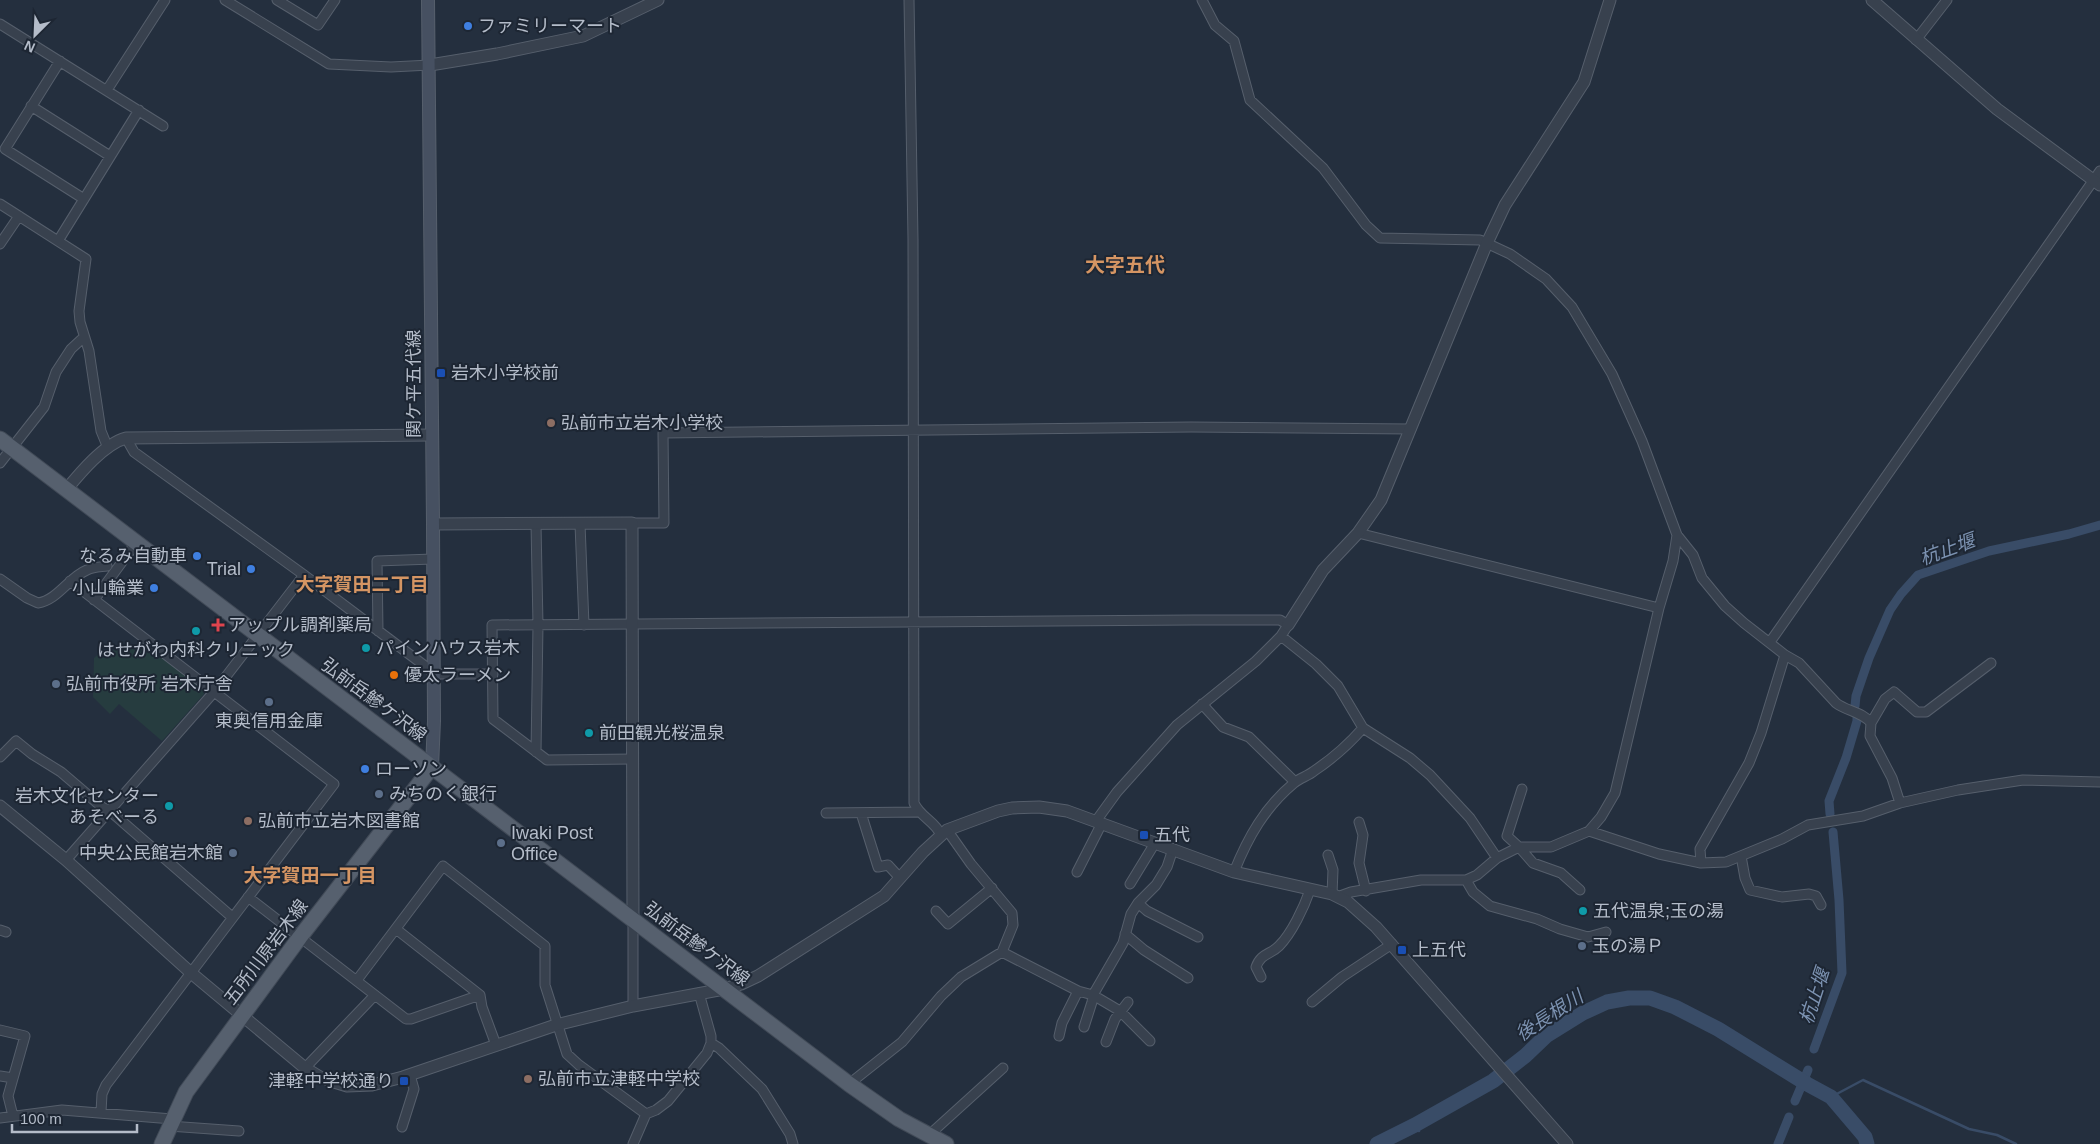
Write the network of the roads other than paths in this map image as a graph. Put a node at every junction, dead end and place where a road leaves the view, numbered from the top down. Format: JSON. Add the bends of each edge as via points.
{"nodes":[{"id":1,"x":165,"y":0,"type":"edge"},
{"id":2,"x":225,"y":0,"type":"edge"},
{"id":3,"x":277,"y":0,"type":"edge"},
{"id":4,"x":335,"y":0,"type":"edge"},
{"id":5,"x":428,"y":0,"type":"edge"},
{"id":6,"x":658,"y":0,"type":"edge"},
{"id":7,"x":909,"y":0,"type":"edge"},
{"id":8,"x":1202,"y":0,"type":"edge"},
{"id":9,"x":1610,"y":0,"type":"edge"},
{"id":10,"x":1872,"y":0,"type":"edge"},
{"id":11,"x":1947,"y":0,"type":"edge"},
{"id":12,"x":0,"y":24,"type":"edge"},
{"id":13,"x":1916,"y":40,"type":"junction"},
{"id":14,"x":60,"y":61,"type":"junction"},
{"id":15,"x":430,"y":66,"type":"junction"},
{"id":16,"x":106,"y":90,"type":"junction"},
{"id":17,"x":32,"y":106,"type":"junction"},
{"id":18,"x":138,"y":110,"type":"junction"},
{"id":19,"x":163,"y":126,"type":"dead end"},
{"id":20,"x":110,"y":156,"type":"junction"},
{"id":21,"x":2098,"y":179,"type":"edge"},
{"id":22,"x":84,"y":198,"type":"junction"},
{"id":23,"x":0,"y":204,"type":"edge"},
{"id":24,"x":18,"y":216,"type":"junction"},
{"id":25,"x":58,"y":241,"type":"junction"},
{"id":26,"x":1487,"y":243,"type":"junction"},
{"id":27,"x":0,"y":244,"type":"edge"},
{"id":28,"x":84,"y":337,"type":"junction"},
{"id":29,"x":1411,"y":429,"type":"junction"},
{"id":30,"x":912,"y":431,"type":"junction"},
{"id":31,"x":432,"y":435,"type":"junction"},
{"id":32,"x":126,"y":438,"type":"junction"},
{"id":33,"x":6,"y":444,"type":"edge"},
{"id":34,"x":108,"y":448,"type":"junction"},
{"id":35,"x":0,"y":463,"type":"edge"},
{"id":36,"x":66,"y":490,"type":"junction"},
{"id":37,"x":632,"y":523,"type":"junction"},
{"id":38,"x":433,"y":524,"type":"junction"},
{"id":39,"x":536,"y":524,"type":"junction"},
{"id":40,"x":580,"y":524,"type":"junction"},
{"id":41,"x":1358,"y":533,"type":"junction"},
{"id":42,"x":1677,"y":535,"type":"junction"},
{"id":43,"x":136,"y":543,"type":"junction"},
{"id":44,"x":433,"y":559,"type":"junction"},
{"id":45,"x":107,"y":566,"type":"dead end"},
{"id":46,"x":304,"y":575,"type":"junction"},
{"id":47,"x":0,"y":579,"type":"edge"},
{"id":48,"x":70,"y":581,"type":"junction"},
{"id":49,"x":94,"y":600,"type":"junction"},
{"id":50,"x":1659,"y":608,"type":"junction"},
{"id":51,"x":914,"y":622,"type":"junction"},
{"id":52,"x":538,"y":625,"type":"junction"},
{"id":53,"x":584,"y":625,"type":"junction"},
{"id":54,"x":633,"y":625,"type":"junction"},
{"id":55,"x":1288,"y":625,"type":"junction"},
{"id":56,"x":378,"y":631,"type":"junction"},
{"id":57,"x":258,"y":635,"type":"junction"},
{"id":58,"x":1281,"y":636,"type":"junction"},
{"id":59,"x":1770,"y":642,"type":"junction"},
{"id":60,"x":1785,"y":655,"type":"junction"},
{"id":61,"x":1990,"y":663,"type":"dead end"},
{"id":62,"x":433,"y":672,"type":"junction"},
{"id":63,"x":493,"y":674,"type":"junction"},
{"id":64,"x":214,"y":692,"type":"junction"},
{"id":65,"x":1202,"y":704,"type":"junction"},
{"id":66,"x":1871,"y":723,"type":"junction"},
{"id":67,"x":1363,"y":728,"type":"junction"},
{"id":68,"x":536,"y":752,"type":"junction"},
{"id":69,"x":0,"y":758,"type":"edge"},
{"id":70,"x":633,"y":759,"type":"junction"},
{"id":71,"x":432,"y":767,"type":"junction"},
{"id":72,"x":1295,"y":782,"type":"junction"},
{"id":73,"x":2100,"y":782,"type":"edge"},
{"id":74,"x":1522,"y":789,"type":"dead end"},
{"id":75,"x":1900,"y":804,"type":"junction"},
{"id":76,"x":0,"y":806,"type":"edge"},
{"id":77,"x":110,"y":811,"type":"junction"},
{"id":78,"x":918,"y":812,"type":"junction"},
{"id":79,"x":826,"y":813,"type":"dead end"},
{"id":80,"x":861,"y":813,"type":"junction"},
{"id":81,"x":1099,"y":822,"type":"junction"},
{"id":82,"x":1359,"y":822,"type":"dead end"},
{"id":83,"x":1589,"y":831,"type":"junction"},
{"id":84,"x":944,"y":833,"type":"junction"},
{"id":85,"x":1155,"y":843,"type":"junction"},
{"id":86,"x":1519,"y":847,"type":"junction"},
{"id":87,"x":1173,"y":849,"type":"junction"},
{"id":88,"x":1328,"y":854,"type":"dead end"},
{"id":89,"x":1740,"y":856,"type":"junction"},
{"id":90,"x":1497,"y":858,"type":"junction"},
{"id":91,"x":66,"y":860,"type":"junction"},
{"id":92,"x":1701,"y":863,"type":"junction"},
{"id":93,"x":1077,"y":872,"type":"dead end"},
{"id":94,"x":1234,"y":872,"type":"junction"},
{"id":95,"x":900,"y":878,"type":"junction"},
{"id":96,"x":1466,"y":880,"type":"junction"},
{"id":97,"x":1130,"y":884,"type":"dead end"},
{"id":98,"x":992,"y":888,"type":"junction"},
{"id":99,"x":1310,"y":890,"type":"junction"},
{"id":100,"x":1580,"y":890,"type":"dead end"},
{"id":101,"x":1366,"y":891,"type":"junction"},
{"id":102,"x":1336,"y":895,"type":"junction"},
{"id":103,"x":248,"y":897,"type":"junction"},
{"id":104,"x":1138,"y":903,"type":"junction"},
{"id":105,"x":1820,"y":905,"type":"dead end"},
{"id":106,"x":936,"y":911,"type":"dead end"},
{"id":107,"x":232,"y":917,"type":"junction"},
{"id":108,"x":633,"y":920,"type":"junction"},
{"id":109,"x":396,"y":929,"type":"junction"},
{"id":110,"x":1606,"y":932,"type":"dead end"},
{"id":111,"x":1125,"y":934,"type":"junction"},
{"id":112,"x":300,"y":937,"type":"junction"},
{"id":113,"x":1198,"y":938,"type":"dead end"},
{"id":114,"x":1392,"y":944,"type":"junction"},
{"id":115,"x":1002,"y":952,"type":"junction"},
{"id":116,"x":190,"y":972,"type":"junction"},
{"id":117,"x":1261,"y":977,"type":"dead end"},
{"id":118,"x":1188,"y":978,"type":"dead end"},
{"id":119,"x":357,"y":980,"type":"junction"},
{"id":120,"x":724,"y":989,"type":"junction"},
{"id":121,"x":1078,"y":992,"type":"junction"},
{"id":122,"x":700,"y":993,"type":"junction"},
{"id":123,"x":1093,"y":994,"type":"junction"},
{"id":124,"x":375,"y":995,"type":"junction"},
{"id":125,"x":480,"y":995,"type":"junction"},
{"id":126,"x":1128,"y":1002,"type":"dead end"},
{"id":127,"x":1312,"y":1002,"type":"dead end"},
{"id":128,"x":633,"y":1006,"type":"junction"},
{"id":129,"x":1120,"y":1011,"type":"junction"},
{"id":130,"x":242,"y":1015,"type":"junction"},
{"id":131,"x":556,"y":1025,"type":"junction"},
{"id":132,"x":1084,"y":1027,"type":"dead end"},
{"id":133,"x":0,"y":1030,"type":"edge"},
{"id":134,"x":1059,"y":1036,"type":"dead end"},
{"id":135,"x":1150,"y":1041,"type":"dead end"},
{"id":136,"x":1106,"y":1042,"type":"dead end"},
{"id":137,"x":711,"y":1043,"type":"junction"},
{"id":138,"x":496,"y":1046,"type":"junction"},
{"id":139,"x":304,"y":1068,"type":"junction"},
{"id":140,"x":1003,"y":1068,"type":"dead end"},
{"id":141,"x":410,"y":1075,"type":"junction"},
{"id":142,"x":0,"y":1076,"type":"edge"},
{"id":143,"x":13,"y":1078,"type":"junction"},
{"id":144,"x":849,"y":1084,"type":"junction"},
{"id":145,"x":101,"y":1112,"type":"junction"},
{"id":146,"x":646,"y":1114,"type":"junction"},
{"id":147,"x":13,"y":1116,"type":"junction"},
{"id":148,"x":0,"y":1118,"type":"edge"},
{"id":149,"x":402,"y":1127,"type":"dead end"},
{"id":150,"x":167,"y":1131,"type":"edge"},
{"id":151,"x":239,"y":1131,"type":"dead end"},
{"id":152,"x":928,"y":1136,"type":"junction"},
{"id":153,"x":633,"y":1144,"type":"edge"},
{"id":154,"x":793,"y":1144,"type":"edge"},
{"id":155,"x":946,"y":1144,"type":"edge"},
{"id":156,"x":1567,"y":1144,"type":"edge"}],
"edges":[{"from":1,"to":16,"type":"street"},
{"from":2,"to":15,"type":"street","via":[[329,64]]},
{"from":3,"to":4,"type":"street","via":[[318,25]]},
{"from":5,"to":15,"type":"main road","name":"関ケ平五代線"},
{"from":6,"to":15,"type":"street","via":[[583,36]]},
{"from":7,"to":30,"type":"street"},
{"from":8,"to":26,"type":"street","via":[[1216,25],[1234,41],[1250,100],[1323,168],[1366,225],[1380,238],[1480,240]]},
{"from":9,"to":26,"type":"street","via":[[1584,82],[1505,205]]},
{"from":10,"to":13,"type":"street"},
{"from":11,"to":13,"type":"street"},
{"from":12,"to":14,"type":"street"},
{"from":13,"to":21,"type":"street","via":[[1997,109]]},
{"from":14,"to":16,"type":"street"},
{"from":14,"to":17,"type":"street"},
{"from":15,"to":31,"type":"main road","name":"関ケ平五代線"},
{"from":16,"to":18,"type":"street"},
{"from":17,"to":20,"type":"street"},
{"from":17,"to":22,"type":"street","via":[[5,149]]},
{"from":18,"to":19,"type":"street"},
{"from":18,"to":20,"type":"street"},
{"from":20,"to":22,"type":"street"},
{"from":21,"to":59,"type":"street"},
{"from":22,"to":25,"type":"street"},
{"from":23,"to":24,"type":"street"},
{"from":24,"to":25,"type":"street"},
{"from":24,"to":27,"type":"street"},
{"from":25,"to":28,"type":"street","via":[[86,259],[79,311]]},
{"from":26,"to":29,"type":"street"},
{"from":26,"to":42,"type":"street","via":[[1510,254],[1546,280],[1572,307],[1612,374],[1642,441]]},
{"from":28,"to":33,"type":"street","via":[[71,349],[56,372],[44,407]]},
{"from":28,"to":34,"type":"street","via":[[100,425]]},
{"from":29,"to":30,"type":"street","via":[[1191,427]]},
{"from":29,"to":41,"type":"street","via":[[1381,500]]},
{"from":30,"to":37,"type":"street","via":[[663,433],[664,523]]},
{"from":30,"to":51,"type":"street"},
{"from":31,"to":32,"type":"street"},
{"from":31,"to":38,"type":"main road","name":"関ケ平五代線"},
{"from":32,"to":34,"type":"street","via":[[115,441]]},
{"from":32,"to":46,"type":"street","via":[[134,452]]},
{"from":33,"to":35,"type":"street"},
{"from":33,"to":36,"type":"main road","name":"弘前岳鰺ケ沢線"},
{"from":34,"to":36,"type":"street"},
{"from":36,"to":43,"type":"main road","name":"弘前岳鰺ケ沢線"},
{"from":37,"to":40,"type":"street"},
{"from":37,"to":54,"type":"street"},
{"from":38,"to":39,"type":"street"},
{"from":38,"to":44,"type":"main road","name":"関ケ平五代線"},
{"from":39,"to":40,"type":"street"},
{"from":39,"to":52,"type":"street"},
{"from":40,"to":53,"type":"street"},
{"from":41,"to":50,"type":"street"},
{"from":41,"to":55,"type":"street","via":[[1323,570]]},
{"from":42,"to":50,"type":"street"},
{"from":42,"to":59,"type":"street","via":[[1693,556],[1702,578],[1726,606]]},
{"from":43,"to":49,"type":"street"},
{"from":43,"to":57,"type":"main road","name":"弘前岳鰺ケ沢線"},
{"from":44,"to":56,"type":"street","via":[[378,561]]},
{"from":44,"to":62,"type":"main road","name":"関ケ平五代線"},
{"from":45,"to":48,"type":"street","via":[[87,570]]},
{"from":46,"to":56,"type":"street"},
{"from":46,"to":57,"type":"street"},
{"from":47,"to":48,"type":"street","via":[[38,603],[50,599]]},
{"from":48,"to":49,"type":"street"},
{"from":49,"to":64,"type":"street"},
{"from":50,"to":83,"type":"street","via":[[1615,793]]},
{"from":51,"to":54,"type":"street"},
{"from":51,"to":55,"type":"street","via":[[1280,620]]},
{"from":51,"to":78,"type":"street","via":[[914,803]]},
{"from":52,"to":53,"type":"street"},
{"from":52,"to":63,"type":"street","via":[[492,625]]},
{"from":52,"to":68,"type":"street"},
{"from":53,"to":54,"type":"street"},
{"from":54,"to":70,"type":"street"},
{"from":55,"to":58,"type":"street"},
{"from":56,"to":62,"type":"street"},
{"from":57,"to":64,"type":"street"},
{"from":57,"to":71,"type":"main road","name":"弘前岳鰺ケ沢線"},
{"from":58,"to":65,"type":"street","via":[[1256,661]]},
{"from":58,"to":67,"type":"street","via":[[1338,686]]},
{"from":59,"to":60,"type":"street"},
{"from":60,"to":66,"type":"street","via":[[1799,663],[1842,708],[1868,718]]},
{"from":60,"to":92,"type":"street","via":[[1749,763],[1700,849]]},
{"from":61,"to":66,"type":"street","via":[[1926,712],[1917,712],[1894,692],[1885,699]]},
{"from":62,"to":63,"type":"street"},
{"from":62,"to":71,"type":"main road","name":"関ケ平五代線"},
{"from":63,"to":68,"type":"street","via":[[493,719]]},
{"from":64,"to":77,"type":"street"},
{"from":64,"to":103,"type":"street","via":[[334,784]]},
{"from":65,"to":72,"type":"street","via":[[1223,727],[1249,737]]},
{"from":65,"to":81,"type":"street","via":[[1178,725],[1117,792]]},
{"from":66,"to":75,"type":"street","via":[[1870,736],[1892,778]]},
{"from":67,"to":72,"type":"street","via":[[1348,745]]},
{"from":67,"to":90,"type":"street","via":[[1430,775],[1470,818]]},
{"from":68,"to":70,"type":"street","via":[[546,760]]},
{"from":69,"to":77,"type":"street","via":[[16,741]]},
{"from":70,"to":108,"type":"street"},
{"from":71,"to":108,"type":"main road","name":"弘前岳鰺ケ沢線"},
{"from":71,"to":112,"type":"main road","name":"五所川原岩木線"},
{"from":72,"to":94,"type":"street","via":[[1270,805],[1252,831]]},
{"from":73,"to":75,"type":"street","via":[[2023,780],[1958,790]]},
{"from":74,"to":86,"type":"street","via":[[1507,836]]},
{"from":75,"to":89,"type":"street","via":[[1863,816],[1808,824]]},
{"from":76,"to":91,"type":"street"},
{"from":77,"to":91,"type":"street"},
{"from":77,"to":107,"type":"street"},
{"from":78,"to":80,"type":"street"},
{"from":78,"to":84,"type":"street"},
{"from":79,"to":80,"type":"street"},
{"from":80,"to":95,"type":"street","via":[[878,867],[888,865]]},
{"from":81,"to":84,"type":"street","via":[[1053,808],[1012,808]]},
{"from":81,"to":85,"type":"street"},
{"from":81,"to":93,"type":"street"},
{"from":82,"to":101,"type":"street","via":[[1363,835],[1359,863]]},
{"from":83,"to":86,"type":"street","via":[[1551,847]]},
{"from":83,"to":92,"type":"street","via":[[1659,854]]},
{"from":84,"to":95,"type":"street"},
{"from":84,"to":98,"type":"street"},
{"from":85,"to":87,"type":"street"},
{"from":85,"to":97,"type":"street"},
{"from":86,"to":90,"type":"street"},
{"from":86,"to":100,"type":"street","via":[[1533,863],[1561,873]]},
{"from":87,"to":94,"type":"street"},
{"from":87,"to":104,"type":"street","via":[[1156,885]]},
{"from":88,"to":102,"type":"street"},
{"from":89,"to":92,"type":"street","via":[[1726,862]]},
{"from":89,"to":105,"type":"street","via":[[1750,890],[1782,898],[1809,894],[1816,896]]},
{"from":90,"to":96,"type":"street"},
{"from":91,"to":116,"type":"street"},
{"from":94,"to":99,"type":"street"},
{"from":95,"to":120,"type":"street","via":[[884,896],[832,930],[758,976]]},
{"from":96,"to":101,"type":"street","via":[[1421,880]]},
{"from":96,"to":110,"type":"street","via":[[1473,892],[1490,906],[1588,937]]},
{"from":98,"to":106,"type":"street","via":[[948,924]]},
{"from":98,"to":115,"type":"street","via":[[1012,913],[1012,925]]},
{"from":99,"to":102,"type":"street"},
{"from":99,"to":117,"type":"street","via":[[1303,908],[1278,946],[1258,962],[1256,968]]},
{"from":101,"to":102,"type":"street"},
{"from":102,"to":114,"type":"street","via":[[1360,911]]},
{"from":103,"to":107,"type":"street"},
{"from":103,"to":112,"type":"street"},
{"from":104,"to":111,"type":"street"},
{"from":104,"to":113,"type":"street"},
{"from":107,"to":116,"type":"street"},
{"from":108,"to":120,"type":"main road","name":"弘前岳鰺ケ沢線"},
{"from":108,"to":128,"type":"street"},
{"from":109,"to":119,"type":"street"},
{"from":109,"to":125,"type":"street"},
{"from":109,"to":131,"type":"street","via":[[443,866],[545,946],[545,984]]},
{"from":111,"to":118,"type":"street"},
{"from":111,"to":123,"type":"street"},
{"from":112,"to":119,"type":"street"},
{"from":112,"to":130,"type":"main road","name":"五所川原岩木線"},
{"from":114,"to":127,"type":"street","via":[[1342,977]]},
{"from":114,"to":156,"type":"street"},
{"from":115,"to":121,"type":"street"},
{"from":115,"to":144,"type":"street","via":[[962,977],[941,996],[902,1042]]},
{"from":116,"to":130,"type":"street"},
{"from":116,"to":145,"type":"street","via":[[106,1085]]},
{"from":119,"to":124,"type":"street"},
{"from":120,"to":122,"type":"street"},
{"from":120,"to":144,"type":"main road","name":"弘前岳鰺ケ沢線"},
{"from":121,"to":123,"type":"street"},
{"from":121,"to":134,"type":"street"},
{"from":122,"to":128,"type":"street"},
{"from":122,"to":137,"type":"street"},
{"from":123,"to":129,"type":"street"},
{"from":123,"to":132,"type":"street"},
{"from":124,"to":125,"type":"street","via":[[410,1019]]},
{"from":124,"to":139,"type":"street"},
{"from":125,"to":138,"type":"street"},
{"from":126,"to":129,"type":"street"},
{"from":128,"to":131,"type":"street"},
{"from":129,"to":135,"type":"street"},
{"from":129,"to":136,"type":"street"},
{"from":130,"to":139,"type":"street"},
{"from":130,"to":150,"type":"main road","name":"五所川原岩木線","via":[[186,1092]]},
{"from":131,"to":138,"type":"street"},
{"from":131,"to":146,"type":"street","via":[[567,1054],[579,1066]]},
{"from":133,"to":143,"type":"street","via":[[24,1036]]},
{"from":137,"to":146,"type":"street","via":[[707,1053],[668,1101]]},
{"from":137,"to":154,"type":"street","via":[[762,1089]]},
{"from":138,"to":141,"type":"street"},
{"from":139,"to":141,"type":"street","via":[[346,1086],[372,1085]]},
{"from":140,"to":152,"type":"street"},
{"from":141,"to":149,"type":"street","via":[[414,1089]]},
{"from":142,"to":143,"type":"street"},
{"from":143,"to":147,"type":"street","via":[[8,1096]]},
{"from":144,"to":152,"type":"main road","name":"弘前岳鰺ケ沢線"},
{"from":145,"to":147,"type":"street","via":[[62,1110]]},
{"from":145,"to":150,"type":"street"},
{"from":146,"to":153,"type":"street"},
{"from":147,"to":148,"type":"street"},
{"from":150,"to":151,"type":"street"},
{"from":152,"to":155,"type":"main road","name":"弘前岳鰺ケ沢線"}]}
